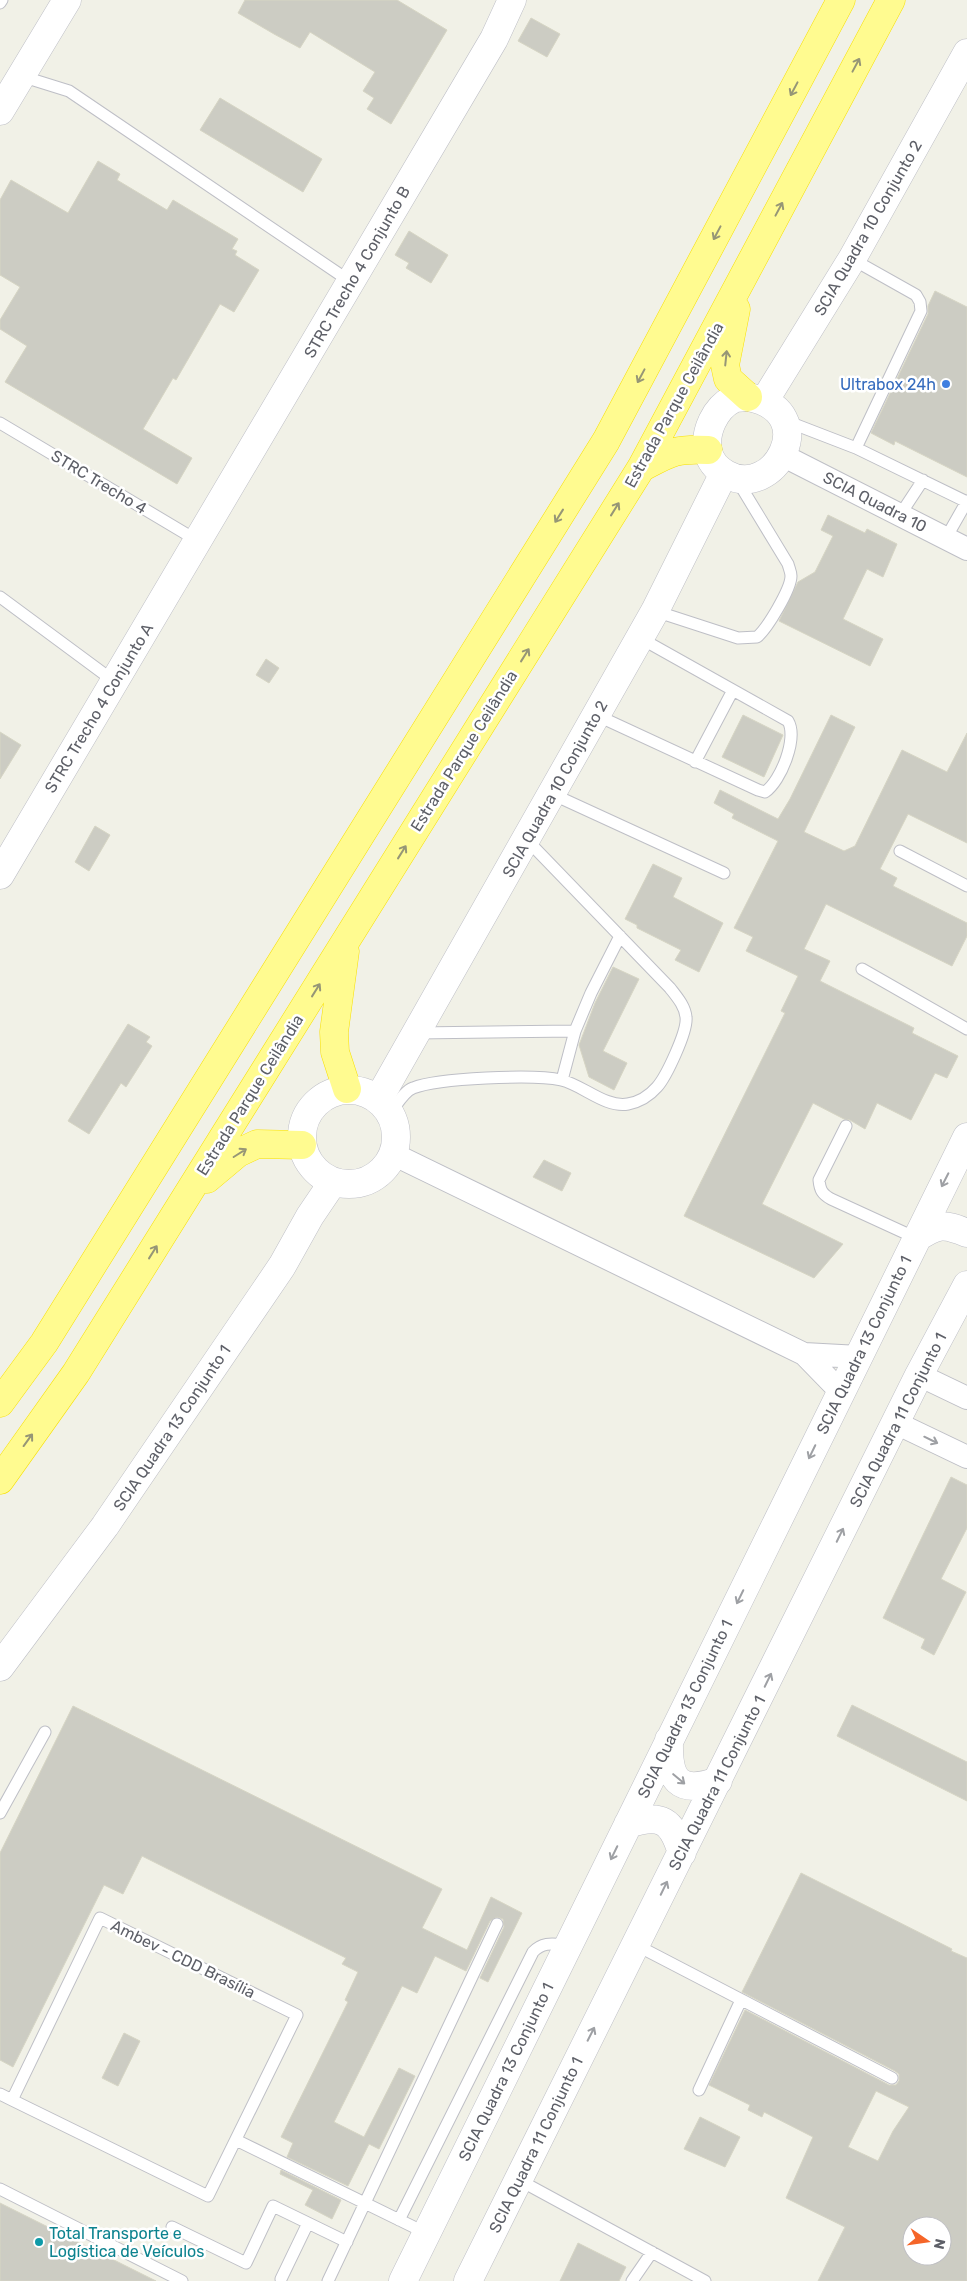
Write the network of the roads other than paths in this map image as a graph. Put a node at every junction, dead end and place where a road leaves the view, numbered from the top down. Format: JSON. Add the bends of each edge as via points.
{"nodes":[{"id":1,"x":67,"y":0,"type":"edge"},
{"id":2,"x":512,"y":0,"type":"edge"},
{"id":3,"x":523,"y":0,"type":"edge"},
{"id":4,"x":821,"y":0,"type":"edge"},
{"id":5,"x":841,"y":0,"type":"edge"},
{"id":6,"x":891,"y":0,"type":"edge"},
{"id":7,"x":494,"y":39,"type":"junction"},
{"id":8,"x":967,"y":53,"type":"edge"},
{"id":9,"x":809,"y":60,"type":"junction"},
{"id":10,"x":21,"y":76,"type":"junction"},
{"id":11,"x":0,"y":111,"type":"edge"},
{"id":12,"x":753,"y":257,"type":"junction"},
{"id":13,"x":852,"y":259,"type":"junction"},
{"id":14,"x":352,"y":282,"type":"junction"},
{"id":15,"x":757,"y":399,"type":"junction"},
{"id":16,"x":786,"y":421,"type":"junction"},
{"id":17,"x":0,"y":423,"type":"edge"},
{"id":18,"x":856,"y":448,"type":"junction"},
{"id":19,"x":708,"y":450,"type":"junction"},
{"id":20,"x":782,"y":455,"type":"junction"},
{"id":21,"x":641,"y":468,"type":"junction"},
{"id":22,"x":730,"y":477,"type":"junction"},
{"id":23,"x":923,"y":480,"type":"junction"},
{"id":24,"x":967,"y":501,"type":"edge"},
{"id":25,"x":900,"y":515,"type":"junction"},
{"id":26,"x":946,"y":538,"type":"junction"},
{"id":27,"x":198,"y":542,"type":"junction"},
{"id":28,"x":967,"y":549,"type":"edge"},
{"id":29,"x":0,"y":597,"type":"edge"},
{"id":30,"x":655,"y":611,"type":"junction"},
{"id":31,"x":640,"y":638,"type":"junction"},
{"id":32,"x":115,"y":682,"type":"junction"},
{"id":33,"x":733,"y":690,"type":"junction"},
{"id":34,"x":596,"y":715,"type":"junction"},
{"id":35,"x":695,"y":762,"type":"junction"},
{"id":36,"x":552,"y":794,"type":"junction"},
{"id":37,"x":526,"y":839,"type":"junction"},
{"id":38,"x":900,"y":851,"type":"dead end"},
{"id":39,"x":724,"y":874,"type":"dead end"},
{"id":40,"x":0,"y":875,"type":"edge"},
{"id":41,"x":967,"y":886,"type":"edge"},
{"id":42,"x":620,"y":936,"type":"junction"},
{"id":43,"x":346,"y":941,"type":"junction"},
{"id":44,"x":862,"y":969,"type":"dead end"},
{"id":45,"x":967,"y":1029,"type":"edge"},
{"id":46,"x":575,"y":1031,"type":"junction"},
{"id":47,"x":417,"y":1033,"type":"junction"},
{"id":48,"x":562,"y":1080,"type":"junction"},
{"id":49,"x":348,"y":1089,"type":"junction"},
{"id":50,"x":384,"y":1106,"type":"junction"},
{"id":51,"x":846,"y":1126,"type":"dead end"},
{"id":52,"x":967,"y":1136,"type":"edge"},
{"id":53,"x":302,"y":1145,"type":"junction"},
{"id":54,"x":393,"y":1154,"type":"junction"},
{"id":55,"x":333,"y":1182,"type":"junction"},
{"id":56,"x":188,"y":1195,"type":"junction"},
{"id":57,"x":967,"y":1233,"type":"edge"},
{"id":58,"x":916,"y":1238,"type":"junction"},
{"id":59,"x":967,"y":1285,"type":"edge"},
{"id":60,"x":804,"y":1354,"type":"junction"},
{"id":61,"x":859,"y":1357,"type":"junction"},
{"id":62,"x":919,"y":1375,"type":"junction"},
{"id":63,"x":841,"y":1392,"type":"junction"},
{"id":64,"x":967,"y":1398,"type":"edge"},
{"id":65,"x":0,"y":1404,"type":"edge"},
{"id":66,"x":896,"y":1423,"type":"junction"},
{"id":67,"x":967,"y":1457,"type":"edge"},
{"id":68,"x":0,"y":1480,"type":"edge"},
{"id":69,"x":0,"y":1667,"type":"edge"},
{"id":70,"x":45,"y":1732,"type":"dead end"},
{"id":71,"x":669,"y":1740,"type":"junction"},
{"id":72,"x":718,"y":1781,"type":"junction"},
{"id":73,"x":0,"y":1813,"type":"edge"},
{"id":74,"x":628,"y":1824,"type":"junction"},
{"id":75,"x":682,"y":1853,"type":"junction"},
{"id":76,"x":497,"y":1924,"type":"dead end"},
{"id":77,"x":568,"y":1945,"type":"junction"},
{"id":78,"x":636,"y":1945,"type":"junction"},
{"id":79,"x":742,"y":2000,"type":"junction"},
{"id":80,"x":892,"y":2078,"type":"dead end"},
{"id":81,"x":699,"y":2090,"type":"dead end"},
{"id":82,"x":0,"y":2094,"type":"edge"},
{"id":83,"x":12,"y":2100,"type":"junction"},
{"id":84,"x":236,"y":2140,"type":"junction"},
{"id":85,"x":518,"y":2180,"type":"junction"},
{"id":86,"x":0,"y":2189,"type":"edge"},
{"id":87,"x":365,"y":2203,"type":"junction"},
{"id":88,"x":399,"y":2220,"type":"junction"},
{"id":89,"x":308,"y":2223,"type":"junction"},
{"id":90,"x":172,"y":2228,"type":"dead end"},
{"id":91,"x":426,"y":2233,"type":"junction"},
{"id":92,"x":347,"y":2242,"type":"junction"},
{"id":93,"x":652,"y":2252,"type":"junction"},
{"id":94,"x":281,"y":2279,"type":"dead end"},
{"id":95,"x":182,"y":2281,"type":"edge"},
{"id":96,"x":328,"y":2281,"type":"edge"},
{"id":97,"x":403,"y":2281,"type":"edge"},
{"id":98,"x":468,"y":2281,"type":"edge"},
{"id":99,"x":632,"y":2281,"type":"edge"},
{"id":100,"x":705,"y":2281,"type":"edge"}],
"edges":[{"from":1,"to":10,"type":"street"},
{"from":2,"to":7,"type":"street","name":"STRC Trecho 4 Conjunto B"},
{"from":3,"to":7,"type":"street"},
{"from":4,"to":9,"type":"highway"},
{"from":5,"to":9,"type":"highway"},
{"from":12,"to":6,"type":"highway","name":"Estrada Parque Ceilândia","one_way":true},
{"from":7,"to":14,"type":"street","name":"STRC Trecho 4 Conjunto B"},
{"from":8,"to":13,"type":"street","name":"SCIA Quadra 10 Conjunto 2"},
{"from":9,"to":65,"type":"highway","one_way":true,"via":[[606,442],[44,1343]]},
{"from":10,"to":11,"type":"street"},
{"from":10,"to":14,"type":"lane","via":[[69,91]]},
{"from":15,"to":12,"type":"highway","one_way":true,"via":[[728,379],[725,365],[733,315]]},
{"from":12,"to":21,"type":"highway","name":"Estrada Parque Ceilândia"},
{"from":13,"to":15,"type":"street","name":"SCIA Quadra 10 Conjunto 2"},
{"from":13,"to":18,"type":"lane","via":[[916,295],[921,311]]},
{"from":14,"to":27,"type":"street","name":"STRC Trecho 4 Conjunto B"},
{"from":15,"to":16,"type":"street","via":[[776,409]]},
{"from":15,"to":19,"type":"street","via":[[734,399],[718,411],[709,429]]},
{"from":16,"to":18,"type":"lane"},
{"from":16,"to":20,"type":"street","via":[[789,435]]},
{"from":17,"to":27,"type":"lane","name":"STRC Trecho 4"},
{"from":18,"to":23,"type":"lane"},
{"from":19,"to":21,"type":"highway","via":[[684,448]]},
{"from":19,"to":22,"type":"street","via":[[712,463]]},
{"from":20,"to":22,"type":"street","via":[[780,462],[760,475]]},
{"from":20,"to":25,"type":"street","name":"SCIA Quadra 10"},
{"from":43,"to":21,"type":"highway","name":"Estrada Parque Ceilândia","one_way":true},
{"from":22,"to":30,"type":"street","name":"SCIA Quadra 10 Conjunto 2"},
{"from":22,"to":30,"type":"lane","via":[[788,564],[791,575],[763,632],[756,638],[738,638]]},
{"from":23,"to":24,"type":"lane"},
{"from":23,"to":25,"type":"lane"},
{"from":24,"to":26,"type":"lane"},
{"from":25,"to":26,"type":"street","name":"SCIA Quadra 10"},
{"from":26,"to":28,"type":"street","name":"SCIA Quadra 10"},
{"from":27,"to":32,"type":"street","name":"STRC Trecho 4 Conjunto A"},
{"from":29,"to":32,"type":"lane"},
{"from":30,"to":31,"type":"street","name":"SCIA Quadra 10 Conjunto 2"},
{"from":31,"to":33,"type":"lane"},
{"from":31,"to":34,"type":"street","name":"SCIA Quadra 10 Conjunto 2"},
{"from":32,"to":40,"type":"street","name":"STRC Trecho 4 Conjunto A"},
{"from":33,"to":35,"type":"lane"},
{"from":33,"to":35,"type":"lane","via":[[788,721],[792,728],[791,745],[776,781],[765,792]]},
{"from":34,"to":35,"type":"lane"},
{"from":34,"to":36,"type":"street","name":"SCIA Quadra 10 Conjunto 2"},
{"from":36,"to":37,"type":"street","name":"SCIA Quadra 10 Conjunto 2"},
{"from":36,"to":39,"type":"lane"},
{"from":37,"to":42,"type":"lane"},
{"from":37,"to":47,"type":"street","name":"SCIA Quadra 10 Conjunto 2"},
{"from":38,"to":41,"type":"lane"},
{"from":42,"to":46,"type":"lane","via":[[590,993]]},
{"from":42,"to":48,"type":"lane","via":[[681,1002],[686,1017],[685,1034],[658,1086],[642,1100],[616,1104]]},
{"from":43,"to":49,"type":"highway","via":[[334,1032],[336,1052]]},
{"from":56,"to":43,"type":"highway","name":"Estrada Parque Ceilândia","one_way":true},
{"from":44,"to":45,"type":"lane"},
{"from":46,"to":47,"type":"lane"},
{"from":46,"to":48,"type":"lane"},
{"from":47,"to":50,"type":"street","name":"SCIA Quadra 10 Conjunto 2"},
{"from":48,"to":50,"type":"lane","via":[[523,1077],[430,1084],[411,1088]]},
{"from":49,"to":50,"type":"street","via":[[363,1091]]},
{"from":49,"to":53,"type":"street","via":[[328,1094],[312,1107],[303,1125]]},
{"from":50,"to":54,"type":"street","via":[[396,1128]]},
{"from":51,"to":58,"type":"lane","via":[[819,1180],[820,1190],[831,1199]]},
{"from":52,"to":58,"type":"street","name":"SCIA Quadra 13 Conjunto 1","one_way":true},
{"from":53,"to":55,"type":"street","via":[[306,1159],[318,1173]]},
{"from":56,"to":53,"type":"highway","one_way":true,"via":[[238,1153],[257,1144]]},
{"from":54,"to":55,"type":"street","via":[[383,1171],[372,1179],[350,1185]]},
{"from":54,"to":60,"type":"street"},
{"from":55,"to":69,"type":"street","name":"SCIA Quadra 13 Conjunto 1","via":[[282,1266],[105,1526]]},
{"from":68,"to":56,"type":"highway","name":"Estrada Parque Ceilândia","one_way":true,"via":[[76,1373]]},
{"from":57,"to":58,"type":"street","via":[[950,1226],[934,1226]]},
{"from":58,"to":61,"type":"street","name":"SCIA Quadra 13 Conjunto 1"},
{"from":59,"to":62,"type":"street","name":"SCIA Quadra 11 Conjunto 1"},
{"from":60,"to":61,"type":"street"},
{"from":60,"to":63,"type":"street"},
{"from":61,"to":63,"type":"street","name":"SCIA Quadra 13 Conjunto 1"},
{"from":62,"to":64,"type":"street"},
{"from":62,"to":66,"type":"street","name":"SCIA Quadra 11 Conjunto 1"},
{"from":63,"to":71,"type":"street","name":"SCIA Quadra 13 Conjunto 1","one_way":true},
{"from":66,"to":67,"type":"street","one_way":true},
{"from":72,"to":66,"type":"street","name":"SCIA Quadra 11 Conjunto 1","one_way":true},
{"from":70,"to":73,"type":"lane"},
{"from":71,"to":72,"type":"street","one_way":true,"via":[[668,1761],[673,1775],[687,1786],[699,1787]]},
{"from":71,"to":74,"type":"street","name":"SCIA Quadra 13 Conjunto 1"},
{"from":72,"to":75,"type":"street","name":"SCIA Quadra 11 Conjunto 1"},
{"from":74,"to":75,"type":"street","via":[[646,1818],[659,1819],[676,1835]]},
{"from":74,"to":77,"type":"street","name":"SCIA Quadra 13 Conjunto 1","one_way":true},
{"from":78,"to":75,"type":"street","name":"SCIA Quadra 11 Conjunto 1","one_way":true},
{"from":76,"to":87,"type":"lane"},
{"from":77,"to":88,"type":"lane","via":[[539,1945],[533,1952]]},
{"from":77,"to":91,"type":"street","name":"SCIA Quadra 13 Conjunto 1"},
{"from":78,"to":79,"type":"lane"},
{"from":85,"to":78,"type":"street","name":"SCIA Quadra 11 Conjunto 1","one_way":true},
{"from":79,"to":80,"type":"lane"},
{"from":79,"to":81,"type":"lane"},
{"from":82,"to":83,"type":"lane","name":"Ambev - CDD Brasília"},
{"from":83,"to":84,"type":"lane","name":"Ambev - CDD Brasília","via":[[208,2196]]},
{"from":83,"to":84,"type":"lane","name":"Ambev - CDD Brasília","via":[[100,1918],[297,2015]]},
{"from":84,"to":87,"type":"lane"},
{"from":85,"to":93,"type":"lane"},
{"from":85,"to":98,"type":"street","name":"SCIA Quadra 11 Conjunto 1"},
{"from":86,"to":95,"type":"lane"},
{"from":87,"to":88,"type":"lane"},
{"from":87,"to":92,"type":"lane"},
{"from":88,"to":91,"type":"lane"},
{"from":89,"to":90,"type":"lane","via":[[273,2206],[246,2263]]},
{"from":89,"to":92,"type":"lane"},
{"from":89,"to":94,"type":"lane"},
{"from":91,"to":97,"type":"street","name":"SCIA Quadra 13 Conjunto 1"},
{"from":92,"to":96,"type":"lane"},
{"from":93,"to":99,"type":"lane"},
{"from":93,"to":100,"type":"lane"}]}
